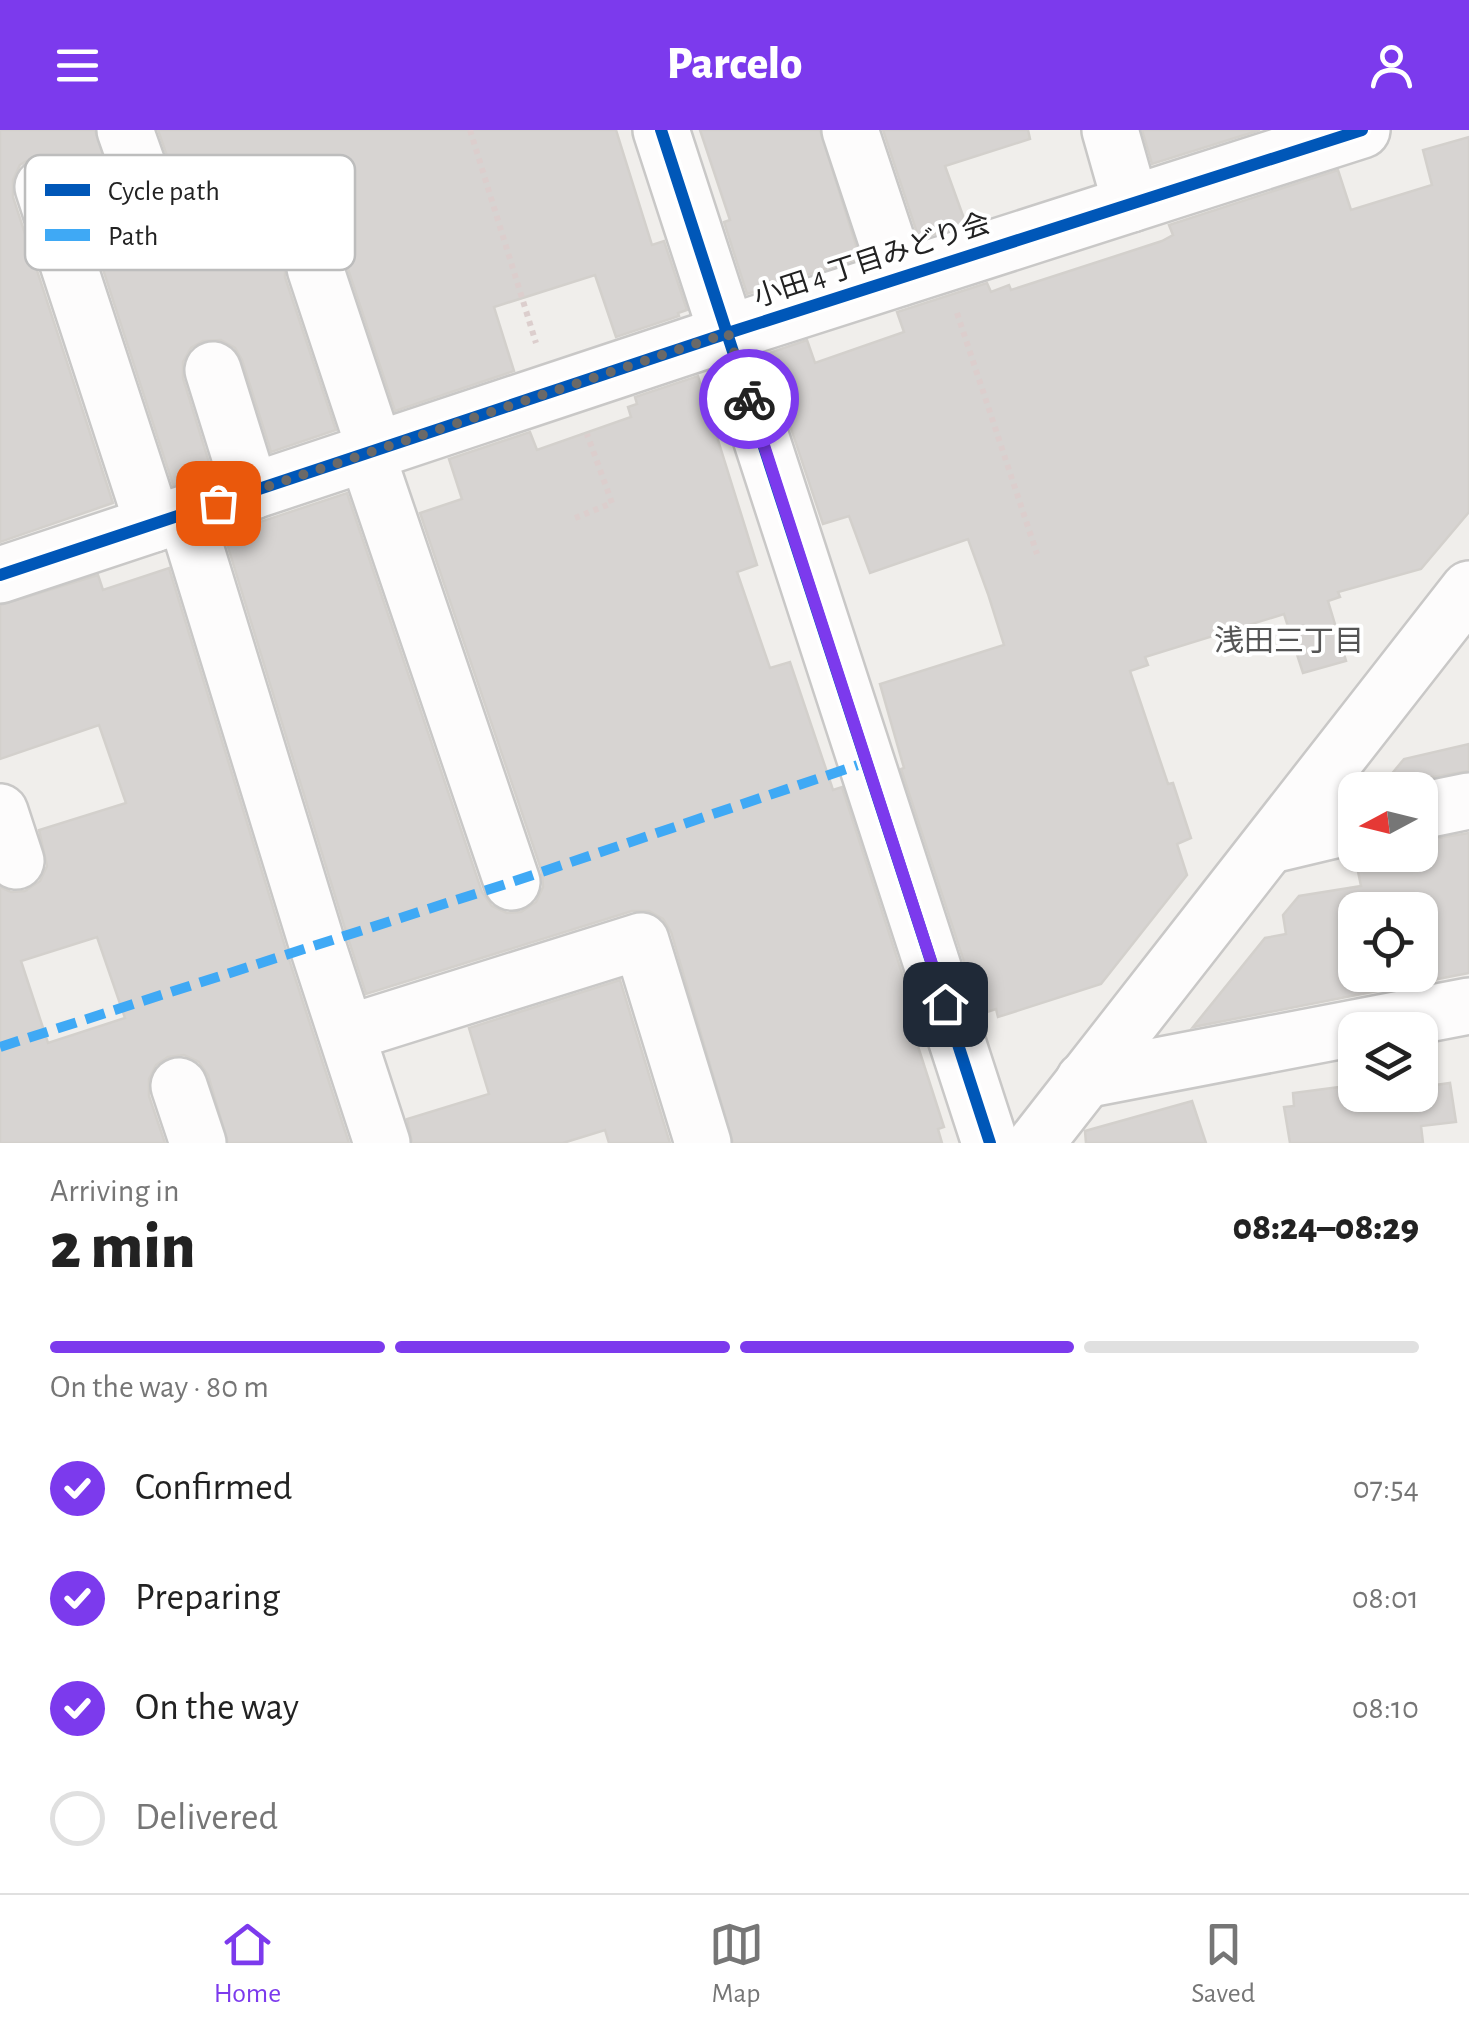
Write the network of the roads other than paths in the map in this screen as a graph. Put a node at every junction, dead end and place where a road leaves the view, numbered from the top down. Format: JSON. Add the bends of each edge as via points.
{"nodes":[{"id":1,"x":126,"y":130,"type":"edge"},
{"id":2,"x":661,"y":130,"type":"edge"},
{"id":3,"x":850,"y":130,"type":"edge"},
{"id":4,"x":1110,"y":130,"type":"edge"},
{"id":5,"x":1362,"y":130,"type":"edge"},
{"id":6,"x":1260,"y":146,"type":"edge"},
{"id":7,"x":134,"y":155,"type":"edge"},
{"id":8,"x":1131,"y":204,"type":"junction"},
{"id":9,"x":50,"y":270,"type":"edge"},
{"id":10,"x":316,"y":270,"type":"edge"},
{"id":11,"x":920,"y":272,"type":"junction"},
{"id":12,"x":728,"y":333,"type":"junction"},
{"id":13,"x":214,"y":370,"type":"dead end"},
{"id":14,"x":372,"y":453,"type":"junction"},
{"id":15,"x":251,"y":492,"type":"junction"},
{"id":16,"x":169,"y":519,"type":"junction"},
{"id":17,"x":0,"y":575,"type":"edge"},
{"id":18,"x":1469,"y":588,"type":"edge"},
{"id":19,"x":1469,"y":801,"type":"edge"},
{"id":20,"x":1438,"y":807,"type":"edge"},
{"id":21,"x":1338,"y":829,"type":"edge"},
{"id":22,"x":1272,"y":845,"type":"junction"},
{"id":23,"x":512,"y":882,"type":"dead end"},
{"id":24,"x":1469,"y":1006,"type":"edge"},
{"id":25,"x":348,"y":1033,"type":"junction"},
{"id":26,"x":1084,"y":1080,"type":"junction"},
{"id":27,"x":179,"y":1086,"type":"dead end"},
{"id":28,"x":198,"y":1143,"type":"edge"},
{"id":29,"x":382,"y":1143,"type":"edge"},
{"id":30,"x":703,"y":1143,"type":"edge"},
{"id":31,"x":990,"y":1143,"type":"edge"},
{"id":32,"x":1036,"y":1143,"type":"edge"}],
"edges":[{"from":1,"to":7,"type":"street"},
{"from":2,"to":12,"type":"street"},
{"from":3,"to":11,"type":"street"},
{"from":4,"to":8,"type":"street"},
{"from":5,"to":6,"type":"street","name":"小田 4 丁目みどり会"},
{"from":6,"to":8,"type":"street","name":"小田 4 丁目みどり会"},
{"from":8,"to":11,"type":"street","name":"小田 4 丁目みどり会"},
{"from":9,"to":16,"type":"street"},
{"from":10,"to":14,"type":"street"},
{"from":11,"to":12,"type":"street","name":"小田 4 丁目みどり会"},
{"from":12,"to":14,"type":"street","name":"小田 4 丁目みどり会"},
{"from":12,"to":31,"type":"street"},
{"from":13,"to":15,"type":"street"},
{"from":14,"to":15,"type":"street","name":"小田 4 丁目みどり会"},
{"from":14,"to":23,"type":"street"},
{"from":15,"to":16,"type":"street","name":"小田 4 丁目みどり会"},
{"from":16,"to":17,"type":"street","name":"小田 4 丁目みどり会"},
{"from":16,"to":25,"type":"street"},
{"from":18,"to":22,"type":"street"},
{"from":19,"to":20,"type":"street"},
{"from":21,"to":22,"type":"street"},
{"from":22,"to":26,"type":"street"},
{"from":24,"to":26,"type":"street"},
{"from":25,"to":29,"type":"street"},
{"from":25,"to":30,"type":"street","via":[[641,941]]},
{"from":26,"to":32,"type":"street"},
{"from":27,"to":28,"type":"street"}]}
